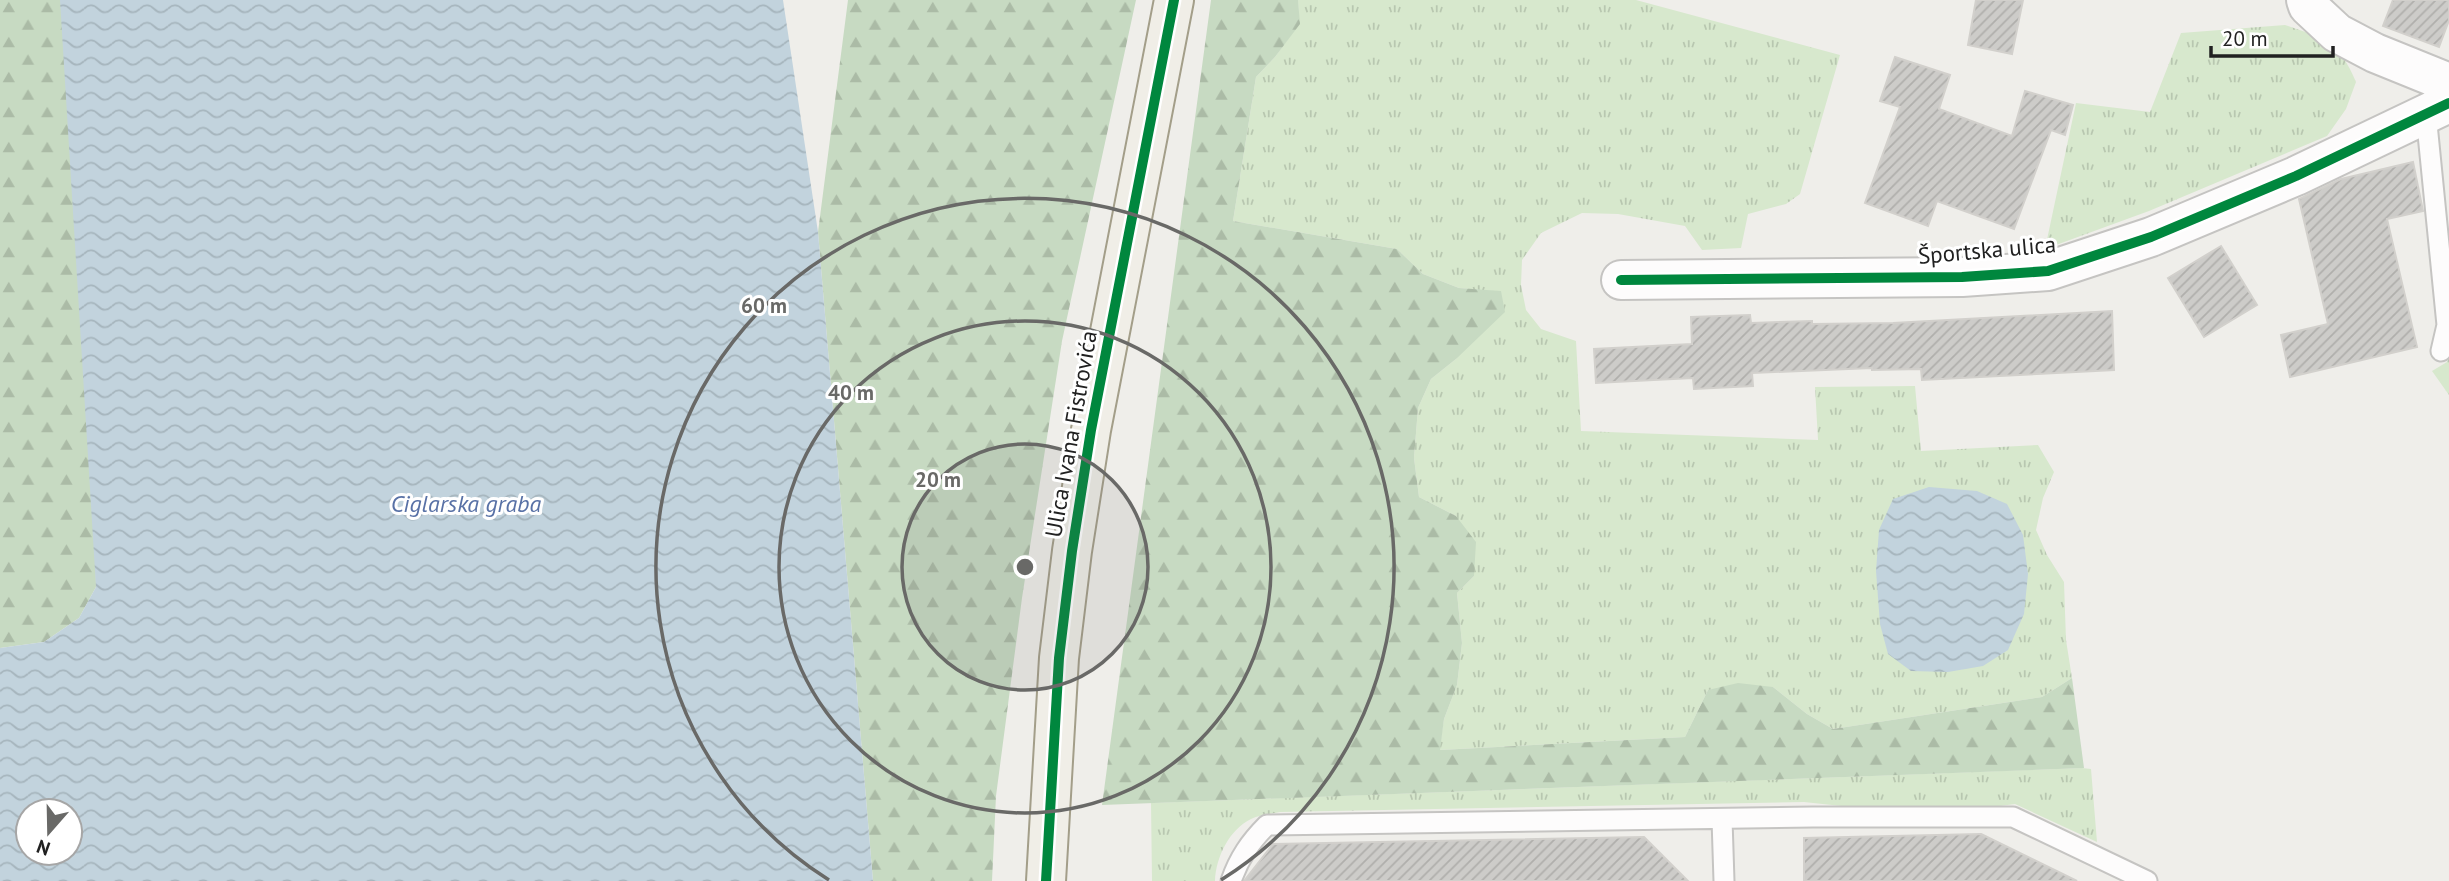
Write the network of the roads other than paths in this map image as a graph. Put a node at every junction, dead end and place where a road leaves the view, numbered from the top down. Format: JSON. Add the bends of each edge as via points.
{"nodes":[{"id":1,"x":1174,"y":0,"type":"edge"},
{"id":2,"x":2306,"y":0,"type":"edge"},
{"id":3,"x":2449,"y":83,"type":"edge"},
{"id":4,"x":2437,"y":108,"type":"edge"},
{"id":5,"x":1621,"y":280,"type":"dead end"},
{"id":6,"x":2441,"y":351,"type":"dead end"},
{"id":7,"x":1722,"y":819,"type":"junction"},
{"id":8,"x":1046,"y":881,"type":"edge"},
{"id":9,"x":1231,"y":881,"type":"edge"},
{"id":10,"x":1724,"y":881,"type":"edge"},
{"id":11,"x":2147,"y":881,"type":"edge"}],
"edges":[{"from":1,"to":8,"type":"main road","name":"Ulica Ivana Fistrovića","via":[[1072,551],[1059,658]]},
{"from":2,"to":3,"type":"street","via":[[2337,33]]},
{"from":4,"to":5,"type":"street","name":"Športska ulica","via":[[2296,176],[2151,237],[2048,271],[1962,277]]},
{"from":4,"to":6,"type":"lane","via":[[2447,324]]},
{"from":7,"to":9,"type":"lane","via":[[1267,825],[1251,841]]},
{"from":7,"to":10,"type":"lane"},
{"from":7,"to":11,"type":"lane","via":[[2013,817]]}]}
